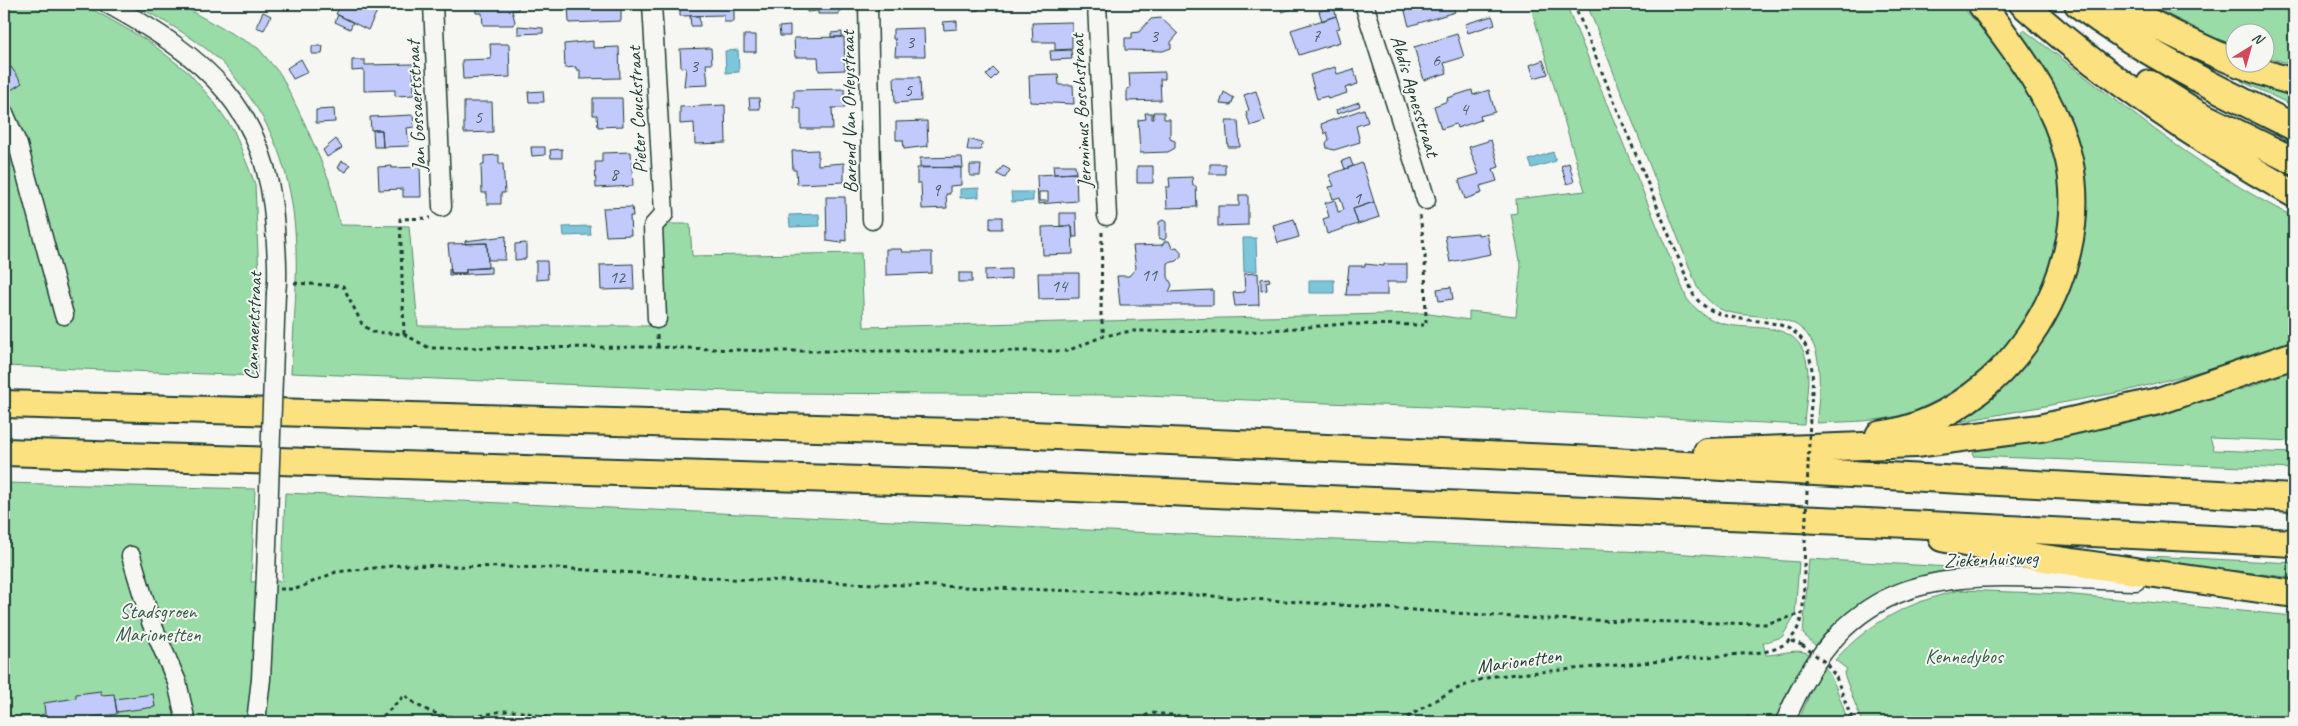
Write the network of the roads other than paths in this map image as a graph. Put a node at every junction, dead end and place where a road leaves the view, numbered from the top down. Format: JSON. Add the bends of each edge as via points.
{"nodes":[{"id":1,"x":108,"y":4,"type":"edge"},
{"id":2,"x":433,"y":4,"type":"edge"},
{"id":3,"x":652,"y":4,"type":"edge"},
{"id":4,"x":868,"y":4,"type":"edge"},
{"id":5,"x":1097,"y":4,"type":"edge"},
{"id":6,"x":1364,"y":4,"type":"edge"},
{"id":7,"x":1981,"y":4,"type":"edge"},
{"id":8,"x":2024,"y":4,"type":"edge"},
{"id":9,"x":2078,"y":4,"type":"edge"},
{"id":10,"x":2113,"y":4,"type":"edge"},
{"id":11,"x":2294,"y":82,"type":"edge"},
{"id":12,"x":4,"y":113,"type":"edge"},
{"id":13,"x":2294,"y":127,"type":"edge"},
{"id":14,"x":2294,"y":161,"type":"edge"},
{"id":15,"x":2294,"y":194,"type":"edge"},
{"id":16,"x":1426,"y":200,"type":"road end"},
{"id":17,"x":442,"y":207,"type":"road end"},
{"id":18,"x":1107,"y":216,"type":"road end"},
{"id":19,"x":872,"y":220,"type":"dead end"},
{"id":20,"x":64,"y":315,"type":"dead end"},
{"id":21,"x":657,"y":319,"type":"dead end"},
{"id":22,"x":2294,"y":355,"type":"edge"},
{"id":23,"x":4,"y":396,"type":"edge"},
{"id":24,"x":4,"y":404,"type":"edge"},
{"id":25,"x":69,"y":407,"type":"junction"},
{"id":26,"x":1794,"y":447,"type":"junction"},
{"id":27,"x":4,"y":452,"type":"edge"},
{"id":28,"x":1576,"y":459,"type":"junction"},
{"id":29,"x":2294,"y":498,"type":"edge"},
{"id":30,"x":1867,"y":522,"type":"junction"},
{"id":31,"x":2294,"y":543,"type":"edge"},
{"id":32,"x":131,"y":556,"type":"dead end"},
{"id":33,"x":2204,"y":582,"type":"junction"},
{"id":34,"x":2294,"y":594,"type":"edge"},
{"id":35,"x":186,"y":722,"type":"edge"},
{"id":36,"x":256,"y":722,"type":"edge"},
{"id":37,"x":1785,"y":722,"type":"edge"}],
"edges":[{"from":1,"to":36,"type":"street","name":"Cannaertstraat","bridge":true,"via":[[162,35],[196,60],[227,91],[249,124],[263,159],[273,200],[277,264],[266,574]]},
{"from":2,"to":17,"type":"street","name":"Jan Gossaertstraat"},
{"from":3,"to":21,"type":"street","name":"Pieter Couckstraat","via":[[664,214],[654,226]]},
{"from":4,"to":19,"type":"street","name":"Barend Van Orleystraat"},
{"from":5,"to":18,"type":"street","name":"Jeronimus Boschstraat"},
{"from":6,"to":16,"type":"street","name":"Abdis Agnesstraat"},
{"from":7,"to":26,"type":"highway","via":[[2040,86],[2069,161],[2073,192],[2072,230],[2064,268],[2055,290],[2033,332],[2018,350],[1986,383],[1957,405],[1930,420],[1892,433]]},
{"from":8,"to":14,"type":"highway","via":[[2196,113]]},
{"from":8,"to":15,"type":"highway","via":[[2096,65],[2185,130]]},
{"from":9,"to":13,"type":"highway","via":[[2196,78]]},
{"from":10,"to":11,"type":"highway","via":[[2206,51]]},
{"from":12,"to":20,"type":"street","via":[[18,145]]},
{"from":22,"to":26,"type":"highway","via":[[2159,401],[2040,428],[1915,444]]},
{"from":23,"to":25,"type":"highway"},
{"from":24,"to":25,"type":"highway"},
{"from":25,"to":28,"type":"highway","via":[[988,433]]},
{"from":26,"to":28,"type":"highway"},
{"from":27,"to":30,"type":"highway","via":[[946,482]]},
{"from":28,"to":29,"type":"highway"},
{"from":30,"to":31,"type":"highway"},
{"from":30,"to":33,"type":"highway","via":[[2017,554]]},
{"from":32,"to":35,"type":"street","via":[[151,622],[177,682]]},
{"from":33,"to":34,"type":"highway"},
{"from":33,"to":37,"type":"street","name":"Ziekenhuisweg","via":[[2009,576],[1958,578],[1916,587],[1868,610],[1834,637],[1810,670]]}]}
